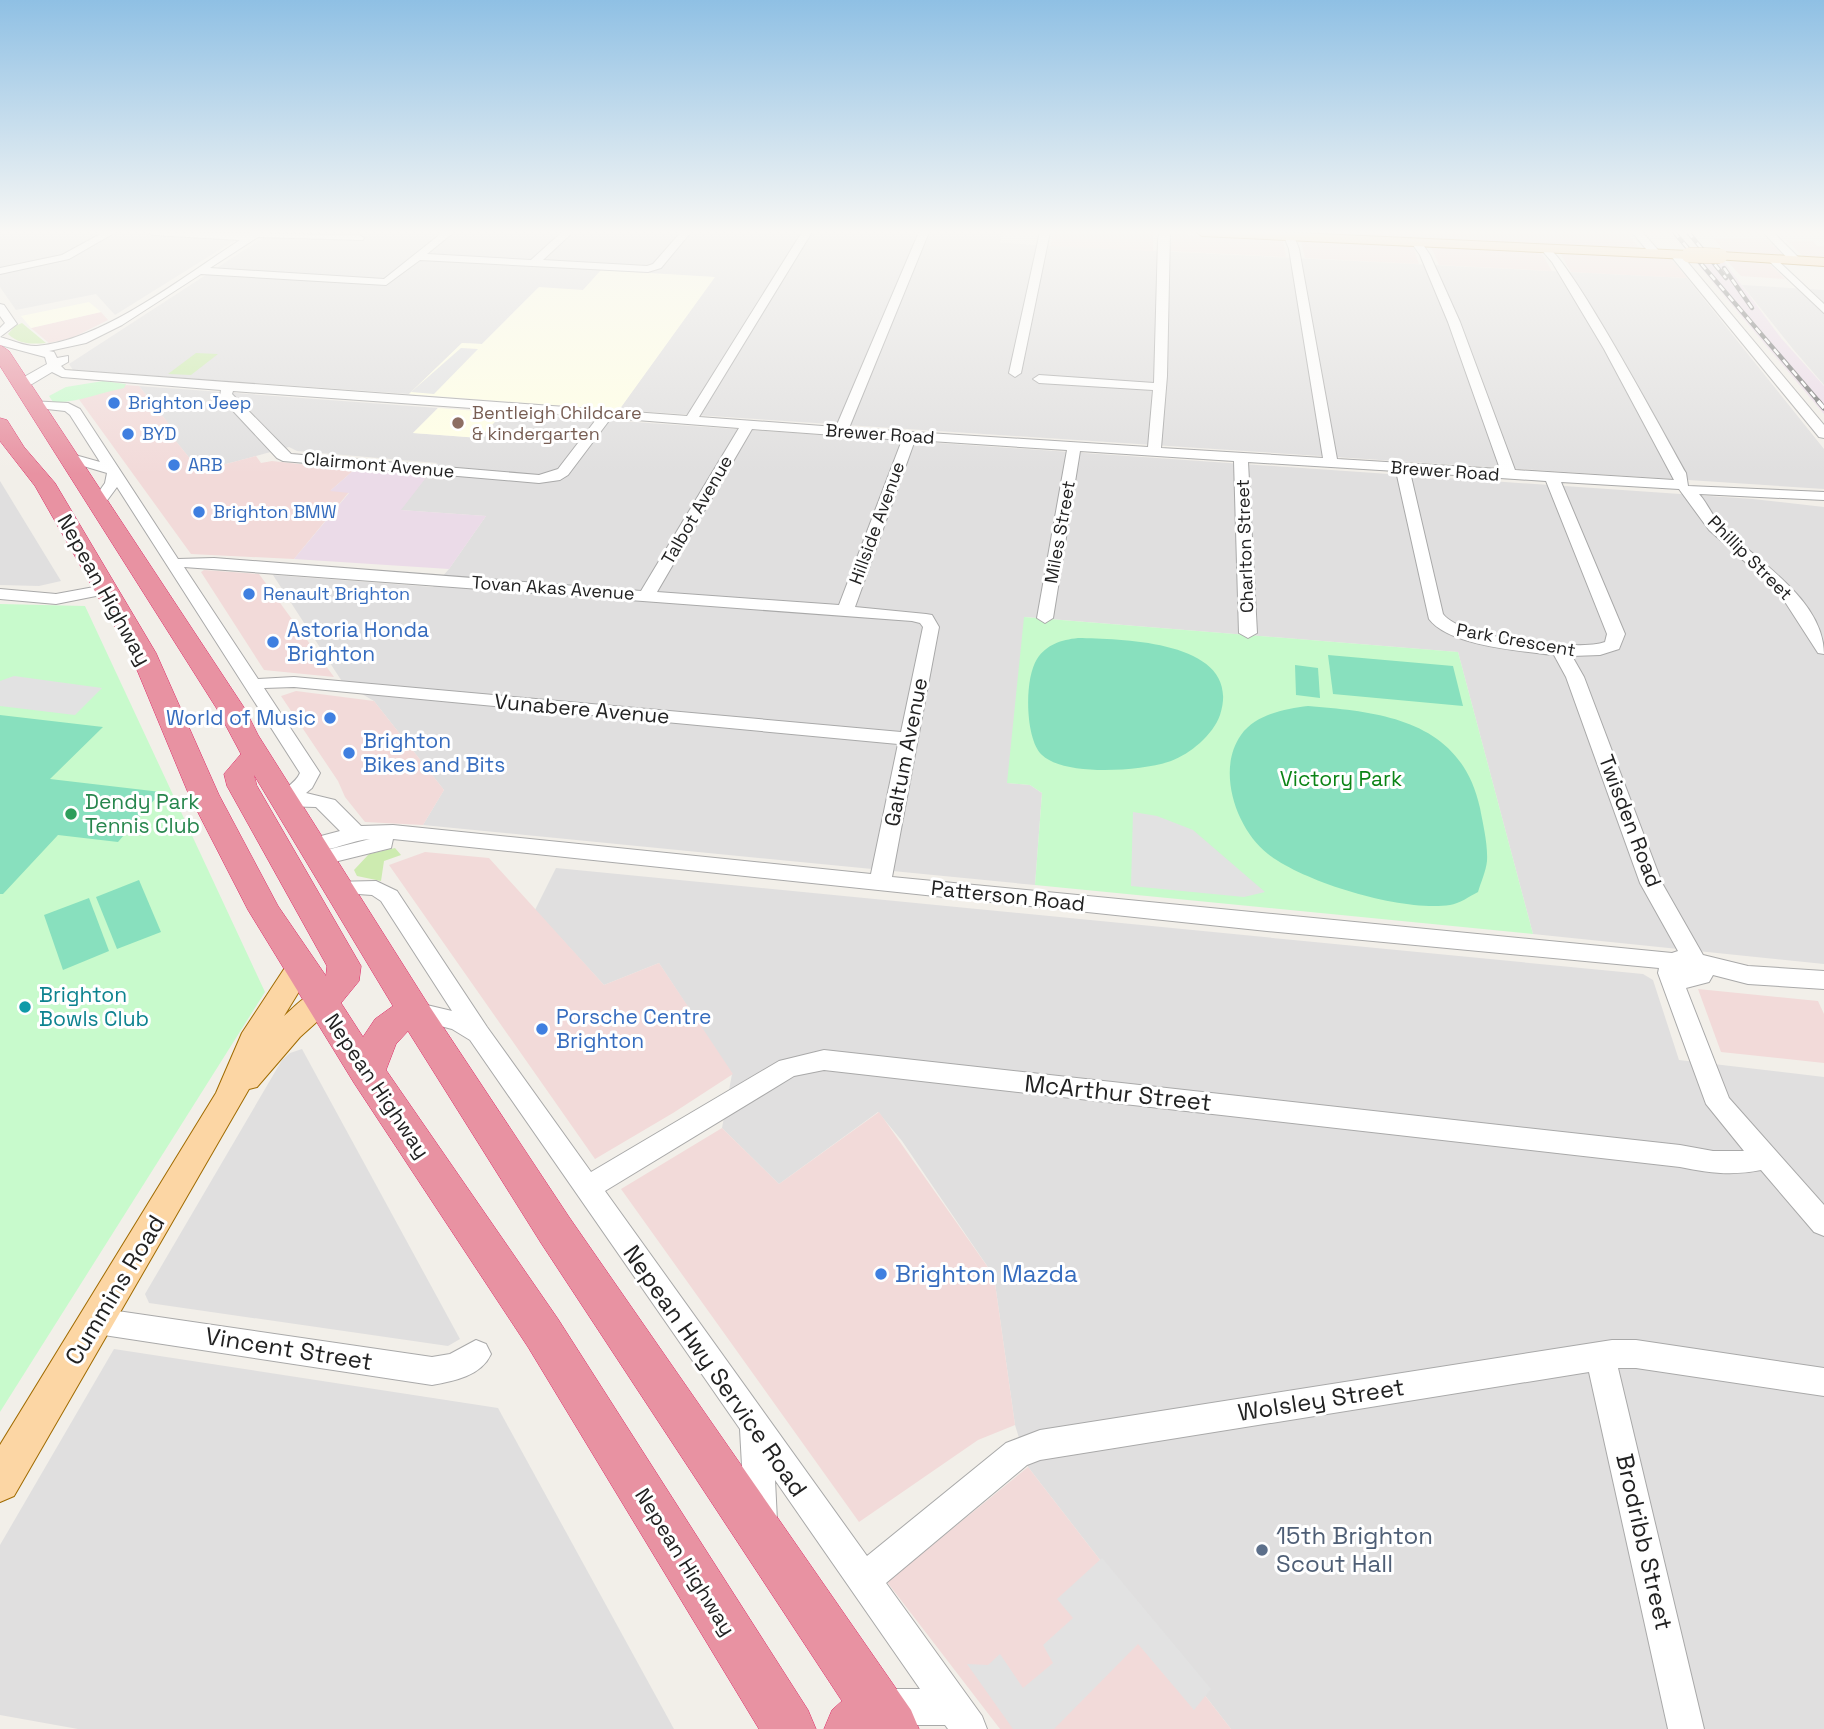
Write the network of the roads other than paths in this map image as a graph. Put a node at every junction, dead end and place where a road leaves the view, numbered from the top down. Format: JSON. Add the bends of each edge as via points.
{"nodes":[{"id":1,"x":4,"y":313,"type":"edge"},
{"id":2,"x":134,"y":313,"type":"edge"},
{"id":3,"x":757,"y":313,"type":"edge"},
{"id":4,"x":890,"y":313,"type":"edge"},
{"id":5,"x":1027,"y":313,"type":"edge"},
{"id":6,"x":1161,"y":313,"type":"edge"},
{"id":7,"x":1305,"y":313,"type":"edge"},
{"id":8,"x":1450,"y":313,"type":"edge"},
{"id":9,"x":1588,"y":313,"type":"edge"},
{"id":10,"x":1727,"y":313,"type":"edge"},
{"id":11,"x":118,"y":323,"type":"junction"},
{"id":12,"x":0,"y":334,"type":"edge"},
{"id":13,"x":36,"y":350,"type":"junction"},
{"id":14,"x":1,"y":352,"type":"edge"},
{"id":15,"x":54,"y":365,"type":"junction"},
{"id":16,"x":1015,"y":373,"type":"dead end"},
{"id":17,"x":110,"y":378,"type":"junction"},
{"id":18,"x":89,"y":379,"type":"junction"},
{"id":19,"x":1039,"y":380,"type":"dead end"},
{"id":20,"x":22,"y":384,"type":"junction"},
{"id":21,"x":0,"y":386,"type":"edge"},
{"id":22,"x":1160,"y":387,"type":"junction"},
{"id":23,"x":233,"y":390,"type":"junction"},
{"id":24,"x":44,"y":396,"type":"junction"},
{"id":25,"x":607,"y":415,"type":"junction"},
{"id":26,"x":690,"y":421,"type":"junction"},
{"id":27,"x":0,"y":424,"type":"edge"},
{"id":28,"x":747,"y":425,"type":"junction"},
{"id":29,"x":841,"y":431,"type":"junction"},
{"id":30,"x":1824,"y":434,"type":"edge"},
{"id":31,"x":910,"y":436,"type":"junction"},
{"id":32,"x":1074,"y":447,"type":"junction"},
{"id":33,"x":15,"y":448,"type":"junction"},
{"id":34,"x":1154,"y":452,"type":"junction"},
{"id":35,"x":68,"y":457,"type":"junction"},
{"id":36,"x":1241,"y":458,"type":"junction"},
{"id":37,"x":1331,"y":464,"type":"junction"},
{"id":38,"x":1402,"y":468,"type":"junction"},
{"id":39,"x":114,"y":472,"type":"junction"},
{"id":40,"x":1510,"y":475,"type":"junction"},
{"id":41,"x":1552,"y":478,"type":"junction"},
{"id":42,"x":1689,"y":487,"type":"junction"},
{"id":43,"x":1769,"y":493,"type":"junction"},
{"id":44,"x":1824,"y":496,"type":"edge"},
{"id":45,"x":98,"y":503,"type":"junction"},
{"id":46,"x":1824,"y":503,"type":"edge"},
{"id":47,"x":118,"y":536,"type":"junction"},
{"id":48,"x":85,"y":552,"type":"junction"},
{"id":49,"x":175,"y":565,"type":"junction"},
{"id":50,"x":149,"y":584,"type":"junction"},
{"id":51,"x":103,"y":586,"type":"junction"},
{"id":52,"x":0,"y":593,"type":"edge"},
{"id":53,"x":647,"y":595,"type":"junction"},
{"id":54,"x":199,"y":600,"type":"junction"},
{"id":55,"x":845,"y":611,"type":"junction"},
{"id":56,"x":1045,"y":618,"type":"dead end"},
{"id":57,"x":929,"y":621,"type":"joint"},
{"id":58,"x":125,"y":623,"type":"junction"},
{"id":59,"x":1248,"y":634,"type":"dead end"},
{"id":60,"x":1824,"y":649,"type":"edge"},
{"id":61,"x":1565,"y":650,"type":"junction"},
{"id":62,"x":258,"y":690,"type":"junction"},
{"id":63,"x":910,"y":739,"type":"junction"},
{"id":64,"x":250,"y":745,"type":"junction"},
{"id":65,"x":285,"y":800,"type":"junction"},
{"id":66,"x":356,"y":833,"type":"junction"},
{"id":67,"x":416,"y":835,"type":"junction"},
{"id":68,"x":317,"y":851,"type":"junction"},
{"id":69,"x":285,"y":861,"type":"junction"},
{"id":70,"x":243,"y":871,"type":"junction"},
{"id":71,"x":880,"y":883,"type":"junction"},
{"id":72,"x":339,"y":887,"type":"junction"},
{"id":73,"x":300,"y":967,"type":"junction"},
{"id":74,"x":1683,"y":972,"type":"junction"},
{"id":75,"x":1824,"y":980,"type":"edge"},
{"id":76,"x":321,"y":1001,"type":"junction"},
{"id":77,"x":414,"y":1011,"type":"junction"},
{"id":78,"x":479,"y":1034,"type":"junction"},
{"id":79,"x":368,"y":1073,"type":"junction"},
{"id":80,"x":229,"y":1098,"type":"junction"},
{"id":81,"x":1758,"y":1151,"type":"junction"},
{"id":82,"x":588,"y":1188,"type":"junction"},
{"id":83,"x":1824,"y":1224,"type":"edge"},
{"id":84,"x":97,"y":1321,"type":"junction"},
{"id":85,"x":476,"y":1354,"type":"dead end"},
{"id":86,"x":1600,"y":1355,"type":"junction"},
{"id":87,"x":1824,"y":1382,"type":"edge"},
{"id":88,"x":753,"y":1425,"type":"junction"},
{"id":89,"x":0,"y":1482,"type":"edge"},
{"id":90,"x":761,"y":1532,"type":"junction"},
{"id":91,"x":863,"y":1580,"type":"junction"},
{"id":92,"x":961,"y":1718,"type":"edge"},
{"id":93,"x":873,"y":1722,"type":"edge"},
{"id":94,"x":789,"y":1729,"type":"edge"},
{"id":95,"x":1686,"y":1729,"type":"edge"}],
"edges":[{"from":1,"to":12,"type":"street","via":[[11,324]]},
{"from":2,"to":11,"type":"street"},
{"from":3,"to":26,"type":"street"},
{"from":4,"to":29,"type":"street"},
{"from":5,"to":16,"type":"street"},
{"from":6,"to":22,"type":"street"},
{"from":7,"to":37,"type":"street"},
{"from":8,"to":40,"type":"street"},
{"from":9,"to":42,"type":"street","name":"Phillip Street"},
{"from":10,"to":30,"type":"street"},
{"from":11,"to":13,"type":"street","via":[[78,341]]},
{"from":11,"to":15,"type":"street"},
{"from":13,"to":14,"type":"street"},
{"from":13,"to":15,"type":"street","via":[[51,356]]},
{"from":14,"to":20,"type":"highway","name":"Nepean Highway"},
{"from":15,"to":17,"type":"street","name":"Brewer Road","via":[[62,373]]},
{"from":15,"to":20,"type":"street"},
{"from":17,"to":18,"type":"street","name":"Brewer Road"},
{"from":17,"to":23,"type":"street","name":"Brewer Road"},
{"from":18,"to":20,"type":"street","name":"Brewer Road"},
{"from":18,"to":24,"type":"street"},
{"from":19,"to":22,"type":"street"},
{"from":20,"to":21,"type":"highway"},
{"from":20,"to":24,"type":"highway","name":"Nepean Highway"},
{"from":22,"to":34,"type":"street"},
{"from":23,"to":25,"type":"street","name":"Brewer Road"},
{"from":23,"to":25,"type":"street","name":"Clairmont Avenue","via":[[288,458],[539,479],[563,472]]},
{"from":24,"to":33,"type":"highway","via":[[13,408],[19,421]]},
{"from":24,"to":35,"type":"highway","name":"Nepean Highway"},
{"from":24,"to":39,"type":"street","via":[[74,411]]},
{"from":25,"to":26,"type":"street","name":"Brewer Road"},
{"from":26,"to":28,"type":"street","name":"Brewer Road"},
{"from":27,"to":33,"type":"highway","name":"Nepean Highway"},
{"from":28,"to":29,"type":"street","name":"Brewer Road"},
{"from":28,"to":53,"type":"street","name":"Talbot Avenue"},
{"from":29,"to":31,"type":"street","name":"Brewer Road"},
{"from":31,"to":32,"type":"street","name":"Brewer Road"},
{"from":31,"to":55,"type":"street","name":"Hillside Avenue"},
{"from":32,"to":34,"type":"street","name":"Brewer Road"},
{"from":32,"to":56,"type":"street","name":"Miles Street"},
{"from":33,"to":48,"type":"highway","name":"Nepean Highway","via":[[44,483]]},
{"from":34,"to":36,"type":"street","name":"Brewer Road"},
{"from":35,"to":39,"type":"street"},
{"from":35,"to":45,"type":"highway","name":"Nepean Highway"},
{"from":36,"to":37,"type":"street","name":"Brewer Road"},
{"from":36,"to":59,"type":"street","name":"Charlton Street"},
{"from":37,"to":38,"type":"street","name":"Brewer Road"},
{"from":38,"to":40,"type":"street","name":"Brewer Road"},
{"from":38,"to":61,"type":"street","name":"Park Crescent","via":[[1440,622],[1467,635]]},
{"from":39,"to":45,"type":"street","via":[[113,484]]},
{"from":39,"to":49,"type":"street"},
{"from":40,"to":41,"type":"street","name":"Brewer Road"},
{"from":41,"to":42,"type":"street","name":"Brewer Road"},
{"from":41,"to":61,"type":"street","name":"Park Crescent","via":[[1616,637],[1613,645],[1600,651]]},
{"from":42,"to":43,"type":"street","name":"Brewer Road"},
{"from":42,"to":60,"type":"street","name":"Phillip Street","via":[[1714,527],[1784,588]]},
{"from":43,"to":44,"type":"street","name":"Brewer Road"},
{"from":43,"to":46,"type":"street"},
{"from":45,"to":47,"type":"highway","name":"Nepean Highway"},
{"from":47,"to":48,"type":"highway"},
{"from":47,"to":50,"type":"highway","name":"Nepean Highway"},
{"from":48,"to":51,"type":"highway","name":"Nepean Highway"},
{"from":49,"to":53,"type":"street","name":"Tovan Akas Avenue","via":[[202,562]]},
{"from":49,"to":54,"type":"street"},
{"from":50,"to":51,"type":"highway"},
{"from":50,"to":54,"type":"street"},
{"from":50,"to":58,"type":"highway"},
{"from":50,"to":64,"type":"highway","name":"Nepean Highway"},
{"from":51,"to":52,"type":"street","via":[[55,599]]},
{"from":51,"to":58,"type":"highway","name":"Nepean Highway"},
{"from":53,"to":55,"type":"street","name":"Tovan Akas Avenue"},
{"from":54,"to":62,"type":"street"},
{"from":55,"to":57,"type":"street","name":"Tovan Akas Avenue"},
{"from":57,"to":63,"type":"street","name":"Galtum Avenue"},
{"from":58,"to":70,"type":"highway","name":"Nepean Highway"},
{"from":61,"to":74,"type":"street","name":"Twisden Road"},
{"from":62,"to":63,"type":"street","name":"Vunabere Avenue","via":[[267,682],[294,682]]},
{"from":62,"to":64,"type":"street"},
{"from":62,"to":65,"type":"street","via":[[310,773],[307,783]]},
{"from":63,"to":71,"type":"street","name":"Galtum Avenue"},
{"from":64,"to":65,"type":"highway","name":"Nepean Highway"},
{"from":64,"to":69,"type":"highway","via":[[239,774]]},
{"from":65,"to":66,"type":"street","via":[[324,802]]},
{"from":65,"to":68,"type":"highway","name":"Nepean Highway"},
{"from":66,"to":67,"type":"street","name":"Patterson Road"},
{"from":66,"to":68,"type":"street","name":"Patterson Road"},
{"from":67,"to":68,"type":"street","name":"Patterson Road"},
{"from":67,"to":71,"type":"street","name":"Patterson Road"},
{"from":68,"to":69,"type":"highway"},
{"from":68,"to":72,"type":"highway","name":"Nepean Highway"},
{"from":69,"to":70,"type":"highway"},
{"from":69,"to":76,"type":"highway","via":[[344,966],[342,981]]},
{"from":70,"to":73,"type":"highway","name":"Nepean Highway"},
{"from":71,"to":74,"type":"street","name":"Patterson Road","via":[[1601,956]]},
{"from":72,"to":77,"type":"highway","name":"Nepean Highway"},
{"from":72,"to":78,"type":"street","name":"Nepean Hwy Service Road","via":[[376,888],[387,893]]},
{"from":73,"to":76,"type":"highway","name":"Nepean Highway"},
{"from":73,"to":80,"type":"main road","name":"Cummins Road","via":[[253,1041]]},
{"from":74,"to":75,"type":"street","name":"Patterson Road"},
{"from":74,"to":81,"type":"street","name":"Twisden Road","via":[[1719,1104]]},
{"from":76,"to":79,"type":"highway","name":"Nepean Highway"},
{"from":76,"to":80,"type":"main road","name":"Cummins Road","via":[[281,1037]]},
{"from":77,"to":78,"type":"street","via":[[464,1024]]},
{"from":77,"to":79,"type":"highway","via":[[383,1031]]},
{"from":77,"to":90,"type":"highway","name":"Nepean Highway","via":[[555,1230]]},
{"from":78,"to":82,"type":"street","name":"Nepean Hwy Service Road"},
{"from":79,"to":94,"type":"highway","name":"Nepean Highway","via":[[543,1333]]},
{"from":80,"to":84,"type":"main road","name":"Cummins Road"},
{"from":81,"to":82,"type":"street","name":"McArthur Street","via":[[1738,1165],[1723,1165],[824,1060],[788,1068]]},
{"from":81,"to":83,"type":"street","name":"Twisden Road"},
{"from":82,"to":88,"type":"street","name":"Nepean Hwy Service Road"},
{"from":84,"to":85,"type":"street","name":"Vincent Street","via":[[432,1371],[455,1367]]},
{"from":84,"to":89,"type":"main road","name":"Cummins Road"},
{"from":86,"to":87,"type":"street","name":"Wolsley Street","via":[[1636,1354]]},
{"from":86,"to":91,"type":"street","name":"Wolsley Street","via":[[1040,1445],[1017,1454]]},
{"from":86,"to":95,"type":"street","name":"Brodribb Street"},
{"from":88,"to":90,"type":"street"},
{"from":88,"to":91,"type":"street","name":"Nepean Hwy Service Road"},
{"from":90,"to":93,"type":"highway","name":"Nepean Highway"},
{"from":91,"to":92,"type":"street","name":"Nepean Hwy Service Road"},
{"from":92,"to":93,"type":"street","name":"Nepean Hwy Service Road"}]}
